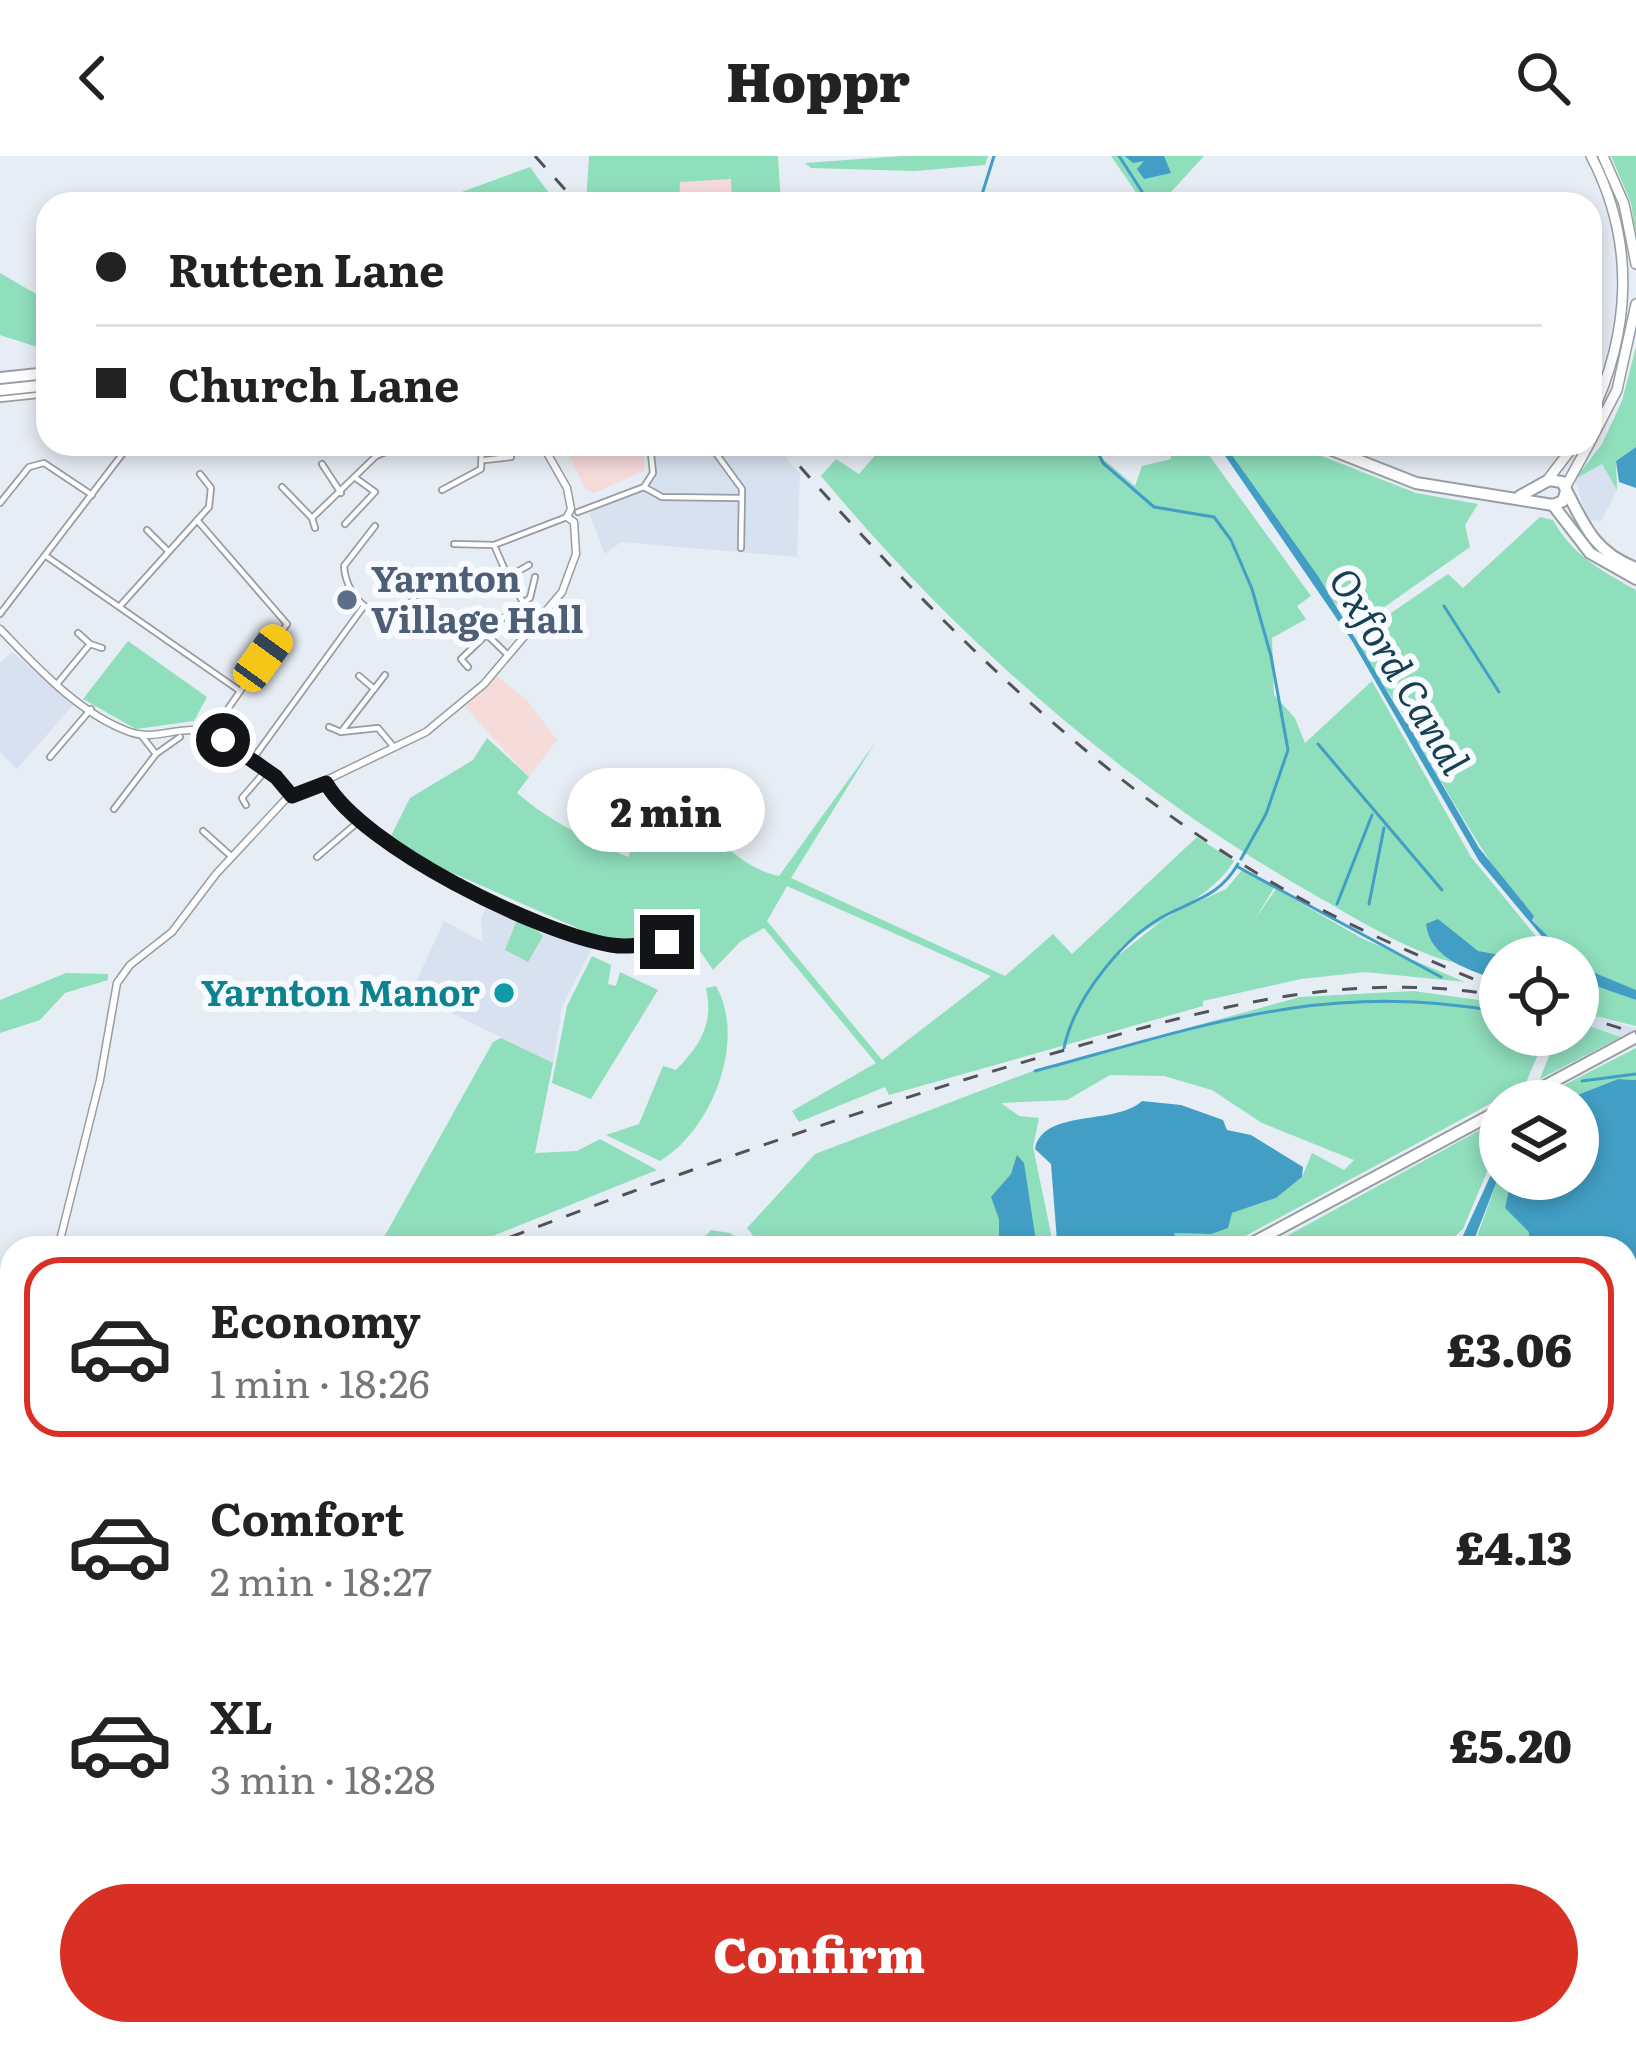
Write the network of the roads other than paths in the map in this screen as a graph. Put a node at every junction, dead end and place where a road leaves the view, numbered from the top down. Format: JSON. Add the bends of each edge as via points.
{"nodes":[{"id":1,"x":1591,"y":156,"type":"edge"},
{"id":2,"x":1603,"y":156,"type":"edge"},
{"id":3,"x":1636,"y":264,"type":"edge"},
{"id":4,"x":1636,"y":304,"type":"edge"},
{"id":5,"x":36,"y":374,"type":"edge"},
{"id":6,"x":0,"y":378,"type":"edge"},
{"id":7,"x":36,"y":387,"type":"edge"},
{"id":8,"x":1602,"y":388,"type":"edge"},
{"id":9,"x":0,"y":394,"type":"edge"},
{"id":10,"x":36,"y":394,"type":"edge"},
{"id":11,"x":1602,"y":418,"type":"edge"},
{"id":12,"x":121,"y":456,"type":"edge"},
{"id":13,"x":376,"y":456,"type":"edge"},
{"id":14,"x":484,"y":456,"type":"edge"},
{"id":15,"x":547,"y":456,"type":"edge"},
{"id":16,"x":652,"y":456,"type":"edge"},
{"id":17,"x":718,"y":456,"type":"edge"},
{"id":18,"x":1347,"y":456,"type":"edge"},
{"id":19,"x":1565,"y":456,"type":"edge"},
{"id":20,"x":1582,"y":456,"type":"edge"},
{"id":21,"x":512,"y":457,"type":"dead end"},
{"id":22,"x":485,"y":460,"type":"junction"},
{"id":23,"x":322,"y":464,"type":"dead end"},
{"id":24,"x":200,"y":474,"type":"dead end"},
{"id":25,"x":356,"y":479,"type":"junction"},
{"id":26,"x":1544,"y":484,"type":"junction"},
{"id":27,"x":282,"y":487,"type":"dead end"},
{"id":28,"x":644,"y":487,"type":"junction"},
{"id":29,"x":1566,"y":489,"type":"junction"},
{"id":30,"x":442,"y":490,"type":"dead end"},
{"id":31,"x":341,"y":493,"type":"junction"},
{"id":32,"x":92,"y":495,"type":"junction"},
{"id":33,"x":1511,"y":497,"type":"junction"},
{"id":34,"x":739,"y":498,"type":"junction"},
{"id":35,"x":0,"y":503,"type":"edge"},
{"id":36,"x":1551,"y":505,"type":"junction"},
{"id":37,"x":573,"y":515,"type":"junction"},
{"id":38,"x":312,"y":518,"type":"junction"},
{"id":39,"x":196,"y":520,"type":"junction"},
{"id":40,"x":345,"y":524,"type":"dead end"},
{"id":41,"x":375,"y":526,"type":"dead end"},
{"id":42,"x":315,"y":527,"type":"dead end"},
{"id":43,"x":147,"y":530,"type":"dead end"},
{"id":44,"x":454,"y":544,"type":"dead end"},
{"id":45,"x":494,"y":545,"type":"junction"},
{"id":46,"x":741,"y":548,"type":"dead end"},
{"id":47,"x":168,"y":550,"type":"junction"},
{"id":48,"x":46,"y":556,"type":"junction"},
{"id":49,"x":529,"y":565,"type":"dead end"},
{"id":50,"x":1636,"y":568,"type":"edge"},
{"id":51,"x":508,"y":577,"type":"junction"},
{"id":52,"x":535,"y":577,"type":"dead end"},
{"id":53,"x":1636,"y":579,"type":"edge"},
{"id":54,"x":485,"y":590,"type":"dead end"},
{"id":55,"x":410,"y":600,"type":"dead end"},
{"id":56,"x":523,"y":602,"type":"junction"},
{"id":57,"x":120,"y":606,"type":"junction"},
{"id":58,"x":364,"y":606,"type":"junction"},
{"id":59,"x":0,"y":614,"type":"edge"},
{"id":60,"x":0,"y":629,"type":"edge"},
{"id":61,"x":78,"y":633,"type":"dead end"},
{"id":62,"x":486,"y":634,"type":"junction"},
{"id":63,"x":90,"y":644,"type":"junction"},
{"id":64,"x":102,"y":648,"type":"dead end"},
{"id":65,"x":509,"y":656,"type":"junction"},
{"id":66,"x":468,"y":667,"type":"dead end"},
{"id":67,"x":385,"y":675,"type":"dead end"},
{"id":68,"x":359,"y":676,"type":"dead end"},
{"id":69,"x":57,"y":684,"type":"junction"},
{"id":70,"x":372,"y":687,"type":"junction"},
{"id":71,"x":240,"y":691,"type":"junction"},
{"id":72,"x":92,"y":709,"type":"junction"},
{"id":73,"x":329,"y":727,"type":"dead end"},
{"id":74,"x":341,"y":732,"type":"junction"},
{"id":75,"x":211,"y":733,"type":"junction"},
{"id":76,"x":141,"y":735,"type":"junction"},
{"id":77,"x":180,"y":737,"type":"dead end"},
{"id":78,"x":393,"y":746,"type":"junction"},
{"id":79,"x":157,"y":754,"type":"junction"},
{"id":80,"x":55,"y":755,"type":"dead end"},
{"id":81,"x":254,"y":759,"type":"junction"},
{"id":82,"x":267,"y":770,"type":"junction"},
{"id":83,"x":326,"y":783,"type":"junction"},
{"id":84,"x":292,"y":796,"type":"junction"},
{"id":85,"x":241,"y":800,"type":"dead end"},
{"id":86,"x":113,"y":808,"type":"dead end"},
{"id":87,"x":358,"y":822,"type":"junction"},
{"id":88,"x":205,"y":836,"type":"dead end"},
{"id":89,"x":317,"y":856,"type":"dead end"},
{"id":90,"x":232,"y":857,"type":"junction"},
{"id":91,"x":667,"y":942,"type":"dead end"},
{"id":92,"x":1636,"y":1037,"type":"edge"},
{"id":93,"x":1556,"y":1080,"type":"edge"},
{"id":94,"x":1479,"y":1121,"type":"edge"},
{"id":95,"x":60,"y":1236,"type":"edge"},
{"id":96,"x":1265,"y":1236,"type":"edge"}],
"edges":[{"from":1,"to":8,"type":"main road","via":[[1619,229],[1625,296]]},
{"from":2,"to":3,"type":"main road","via":[[1624,204]]},
{"from":4,"to":11,"type":"main road","via":[[1617,390]]},
{"from":5,"to":6,"type":"highway"},
{"from":7,"to":9,"type":"highway"},
{"from":9,"to":10,"type":"street"},
{"from":12,"to":32,"type":"street"},
{"from":13,"to":25,"type":"street"},
{"from":14,"to":22,"type":"street"},
{"from":15,"to":37,"type":"street"},
{"from":16,"to":28,"type":"street"},
{"from":17,"to":34,"type":"street","via":[[742,489]]},
{"from":18,"to":33,"type":"highway","via":[[1416,483]]},
{"from":19,"to":26,"type":"main road"},
{"from":20,"to":29,"type":"main road"},
{"from":21,"to":22,"type":"street"},
{"from":22,"to":30,"type":"street","via":[[477,474]]},
{"from":23,"to":31,"type":"street"},
{"from":24,"to":39,"type":"street","via":[[212,498]]},
{"from":25,"to":31,"type":"street"},
{"from":25,"to":40,"type":"street","via":[[375,492]]},
{"from":26,"to":29,"type":"highway","via":[[1559,481]]},
{"from":26,"to":33,"type":"highway"},
{"from":26,"to":36,"type":"highway"},
{"from":27,"to":38,"type":"street"},
{"from":28,"to":34,"type":"street","via":[[662,497]]},
{"from":28,"to":37,"type":"street"},
{"from":29,"to":36,"type":"highway","via":[[1563,501]]},
{"from":29,"to":50,"type":"highway","via":[[1594,542]]},
{"from":31,"to":38,"type":"street"},
{"from":32,"to":35,"type":"street","via":[[44,463],[29,467]]},
{"from":32,"to":48,"type":"street"},
{"from":33,"to":36,"type":"highway"},
{"from":34,"to":46,"type":"street"},
{"from":36,"to":53,"type":"highway","via":[[1600,561]]},
{"from":37,"to":45,"type":"street"},
{"from":37,"to":65,"type":"street","via":[[575,554],[562,592]]},
{"from":38,"to":42,"type":"street"},
{"from":39,"to":47,"type":"street"},
{"from":39,"to":71,"type":"street","via":[[287,624]]},
{"from":41,"to":58,"type":"street","via":[[343,569]]},
{"from":43,"to":47,"type":"street"},
{"from":44,"to":45,"type":"street"},
{"from":45,"to":51,"type":"street"},
{"from":47,"to":57,"type":"street"},
{"from":48,"to":57,"type":"street"},
{"from":48,"to":59,"type":"street"},
{"from":49,"to":51,"type":"street"},
{"from":51,"to":54,"type":"street"},
{"from":51,"to":56,"type":"street"},
{"from":52,"to":56,"type":"street","via":[[535,592]]},
{"from":55,"to":58,"type":"street","via":[[392,617]]},
{"from":56,"to":62,"type":"street"},
{"from":57,"to":71,"type":"street"},
{"from":58,"to":81,"type":"street"},
{"from":60,"to":69,"type":"street"},
{"from":61,"to":63,"type":"street"},
{"from":62,"to":65,"type":"street"},
{"from":62,"to":66,"type":"street","via":[[461,659]]},
{"from":63,"to":64,"type":"street"},
{"from":63,"to":69,"type":"street"},
{"from":65,"to":78,"type":"street","via":[[445,720]]},
{"from":67,"to":70,"type":"street"},
{"from":68,"to":70,"type":"street"},
{"from":69,"to":72,"type":"street"},
{"from":70,"to":74,"type":"street"},
{"from":71,"to":75,"type":"street"},
{"from":72,"to":76,"type":"street"},
{"from":72,"to":80,"type":"street"},
{"from":73,"to":74,"type":"street"},
{"from":74,"to":78,"type":"street","via":[[378,728]]},
{"from":75,"to":76,"type":"street"},
{"from":75,"to":81,"type":"street"},
{"from":76,"to":79,"type":"street"},
{"from":77,"to":79,"type":"street"},
{"from":78,"to":83,"type":"street"},
{"from":79,"to":86,"type":"street"},
{"from":81,"to":82,"type":"street"},
{"from":82,"to":84,"type":"street"},
{"from":82,"to":85,"type":"street"},
{"from":83,"to":84,"type":"street"},
{"from":83,"to":87,"type":"street"},
{"from":84,"to":90,"type":"street"},
{"from":87,"to":89,"type":"street"},
{"from":87,"to":91,"type":"street","via":[[379,842],[552,928],[612,946]]},
{"from":88,"to":90,"type":"street"},
{"from":90,"to":95,"type":"street","via":[[172,932],[119,977]]},
{"from":92,"to":93,"type":"highway"},
{"from":94,"to":96,"type":"highway"}]}
